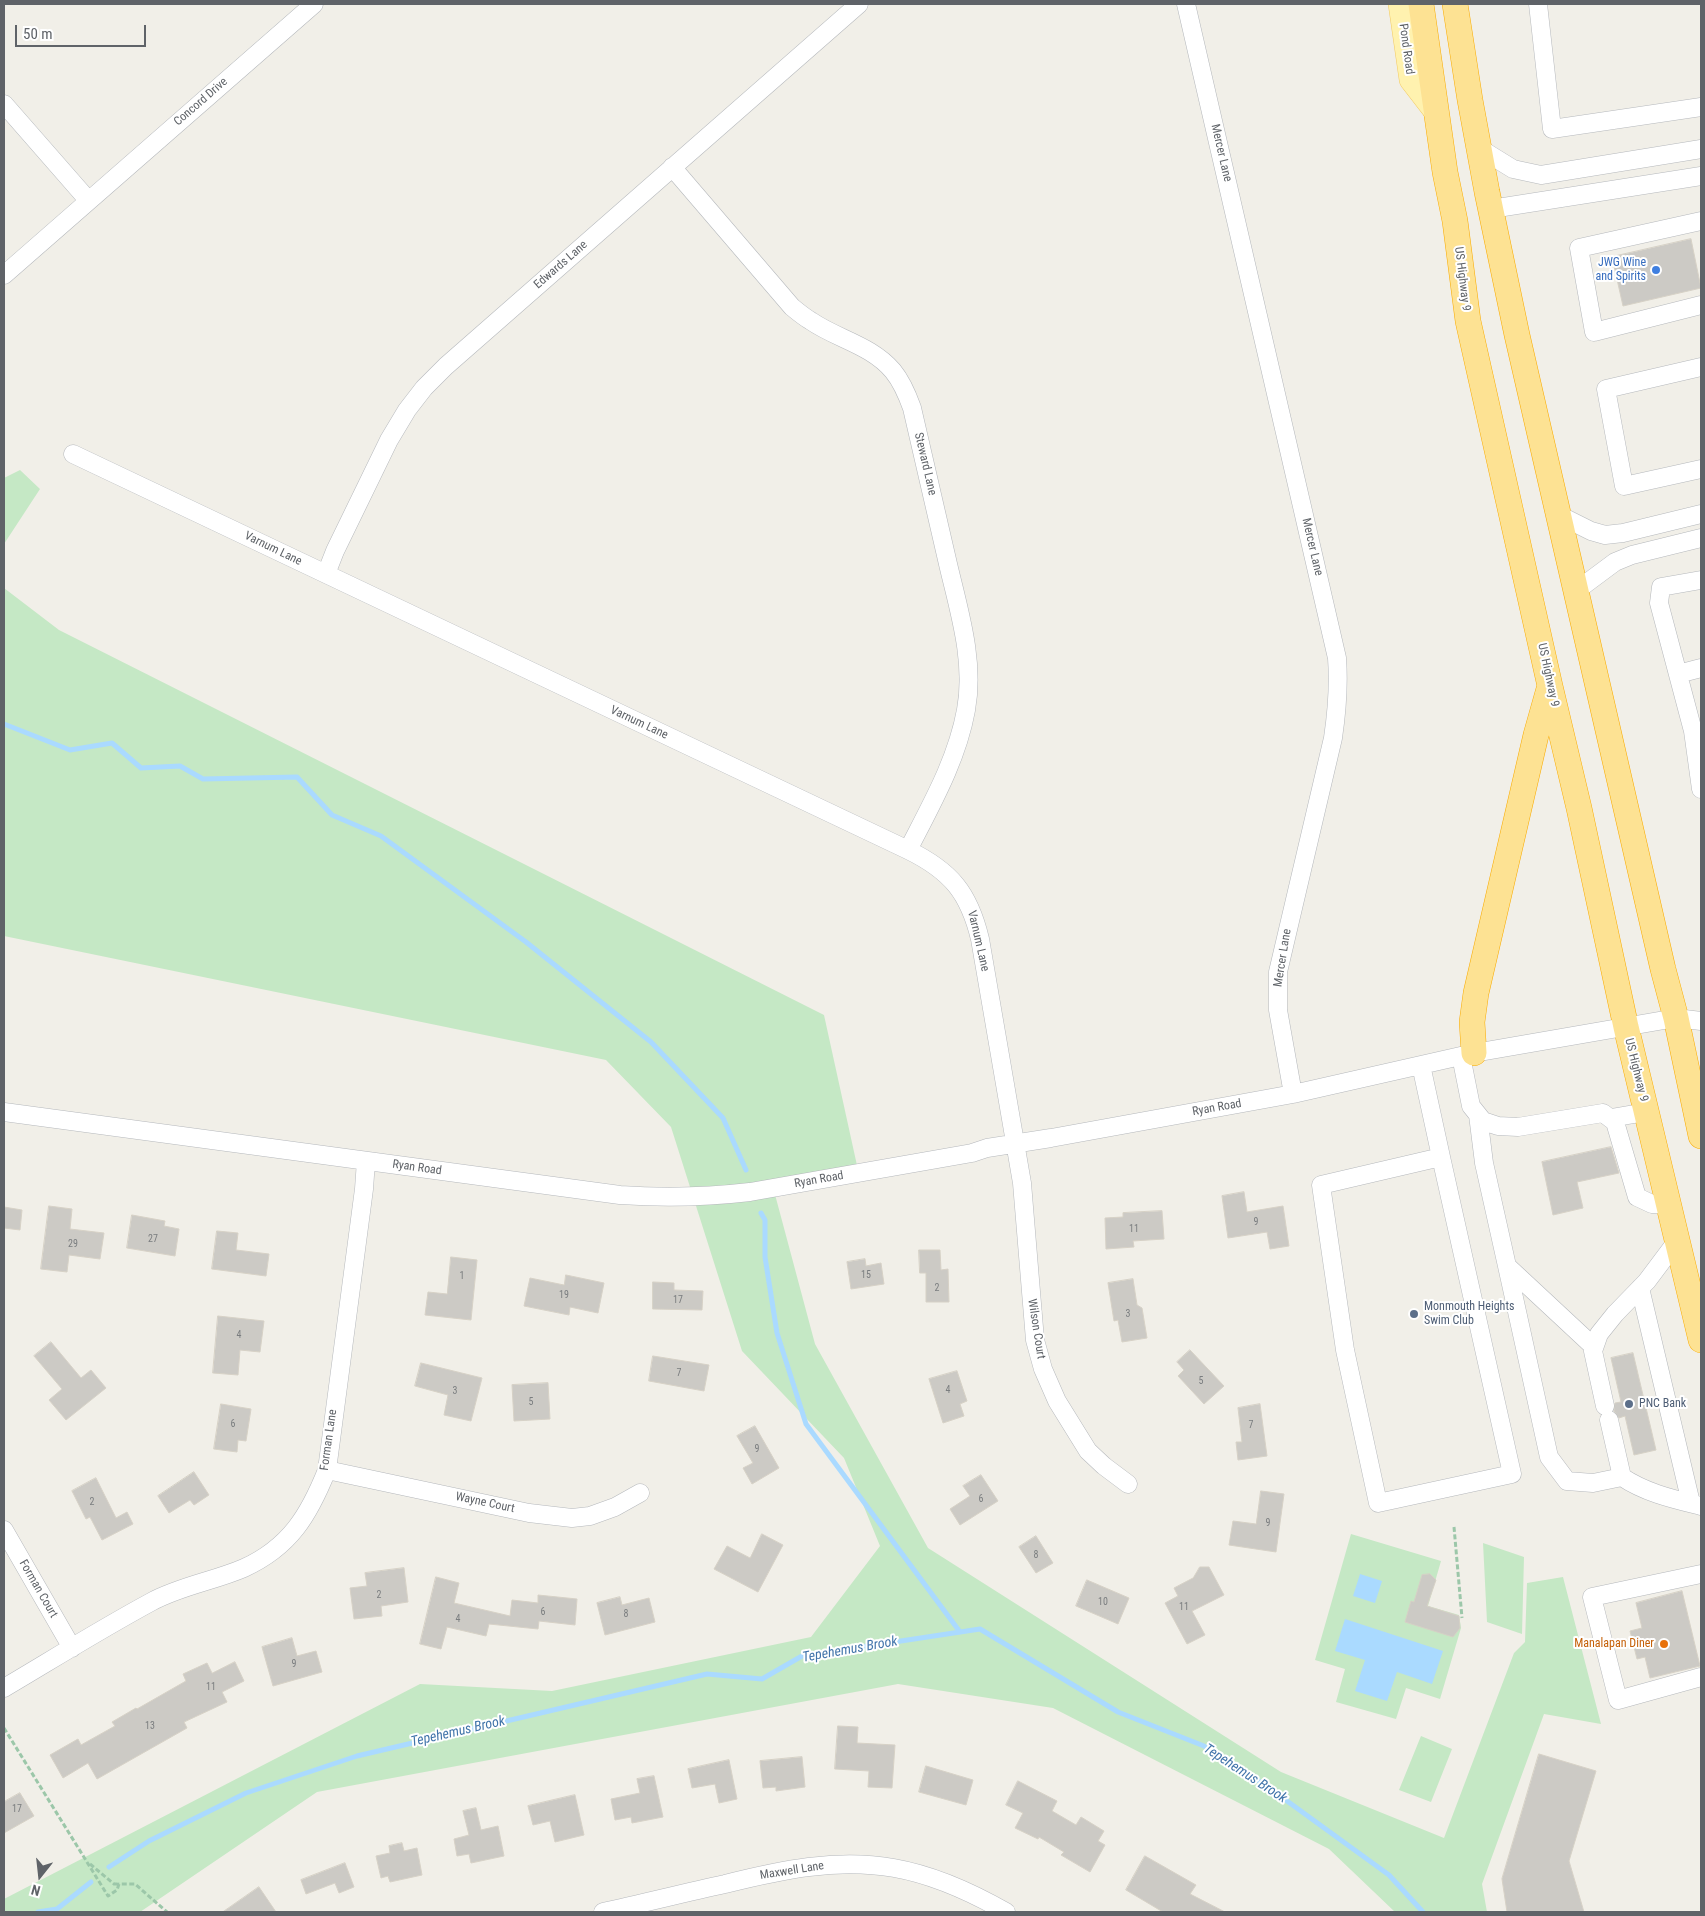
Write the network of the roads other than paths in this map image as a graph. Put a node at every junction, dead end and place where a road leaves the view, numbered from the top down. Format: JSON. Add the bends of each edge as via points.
{"nodes":[{"id":1,"x":314,"y":4,"type":"edge"},
{"id":2,"x":859,"y":4,"type":"edge"},
{"id":3,"x":1186,"y":4,"type":"edge"},
{"id":4,"x":1399,"y":4,"type":"edge"},
{"id":5,"x":1421,"y":4,"type":"edge"},
{"id":6,"x":1455,"y":4,"type":"edge"},
{"id":7,"x":1538,"y":4,"type":"edge"},
{"id":8,"x":4,"y":104,"type":"edge"},
{"id":9,"x":1701,"y":107,"type":"edge"},
{"id":10,"x":1437,"y":115,"type":"junction"},
{"id":11,"x":1478,"y":148,"type":"junction"},
{"id":12,"x":1701,"y":149,"type":"edge"},
{"id":13,"x":672,"y":167,"type":"junction"},
{"id":14,"x":1701,"y":176,"type":"edge"},
{"id":15,"x":88,"y":200,"type":"junction"},
{"id":16,"x":1491,"y":209,"type":"junction"},
{"id":17,"x":1701,"y":221,"type":"edge"},
{"id":18,"x":4,"y":275,"type":"edge"},
{"id":19,"x":1701,"y":305,"type":"edge"},
{"id":20,"x":1701,"y":367,"type":"edge"},
{"id":21,"x":74,"y":454,"type":"dead end"},
{"id":22,"x":1701,"y":469,"type":"edge"},
{"id":23,"x":1701,"y":514,"type":"edge"},
{"id":24,"x":1559,"y":515,"type":"junction"},
{"id":25,"x":1701,"y":538,"type":"edge"},
{"id":26,"x":326,"y":574,"type":"junction"},
{"id":27,"x":1701,"y":580,"type":"edge"},
{"id":28,"x":1576,"y":591,"type":"junction"},
{"id":29,"x":1701,"y":668,"type":"edge"},
{"id":30,"x":1678,"y":674,"type":"junction"},
{"id":31,"x":1550,"y":686,"type":"junction"},
{"id":32,"x":1697,"y":730,"type":"edge"},
{"id":33,"x":1701,"y":789,"type":"edge"},
{"id":34,"x":908,"y":850,"type":"junction"},
{"id":35,"x":1676,"y":1018,"type":"junction"},
{"id":36,"x":1701,"y":1021,"type":"edge"},
{"id":37,"x":1626,"y":1027,"type":"junction"},
{"id":38,"x":1468,"y":1055,"type":"junction"},
{"id":39,"x":1421,"y":1065,"type":"junction"},
{"id":40,"x":1293,"y":1094,"type":"junction"},
{"id":41,"x":4,"y":1112,"type":"edge"},
{"id":42,"x":1646,"y":1112,"type":"junction"},
{"id":43,"x":1478,"y":1116,"type":"junction"},
{"id":44,"x":1611,"y":1118,"type":"junction"},
{"id":45,"x":1701,"y":1136,"type":"edge"},
{"id":46,"x":1016,"y":1143,"type":"junction"},
{"id":47,"x":1441,"y":1157,"type":"junction"},
{"id":48,"x":366,"y":1161,"type":"junction"},
{"id":49,"x":1669,"y":1205,"type":"junction"},
{"id":50,"x":1677,"y":1241,"type":"junction"},
{"id":51,"x":1507,"y":1266,"type":"junction"},
{"id":52,"x":1640,"y":1288,"type":"junction"},
{"id":53,"x":1701,"y":1340,"type":"edge"},
{"id":54,"x":1594,"y":1347,"type":"junction"},
{"id":55,"x":327,"y":1470,"type":"junction"},
{"id":56,"x":1622,"y":1477,"type":"junction"},
{"id":57,"x":1128,"y":1484,"type":"dead end"},
{"id":58,"x":640,"y":1493,"type":"dead end"},
{"id":59,"x":1696,"y":1504,"type":"edge"},
{"id":60,"x":4,"y":1530,"type":"edge"},
{"id":61,"x":1701,"y":1574,"type":"edge"},
{"id":62,"x":72,"y":1648,"type":"junction"},
{"id":63,"x":1701,"y":1677,"type":"edge"},
{"id":64,"x":4,"y":1688,"type":"edge"},
{"id":65,"x":608,"y":1912,"type":"edge"},
{"id":66,"x":1006,"y":1912,"type":"edge"}],
"edges":[{"from":1,"to":15,"type":"street","name":"Concord Drive"},
{"from":2,"to":13,"type":"street","name":"Edwards Lane"},
{"from":3,"to":40,"type":"street","name":"Mercer Lane","via":[[1337,658],[1333,738],[1278,972],[1278,1010]]},
{"from":4,"to":10,"type":"main road","name":"Pond Road","via":[[1410,80]]},
{"from":5,"to":10,"type":"highway","name":"US Highway 9"},
{"from":6,"to":11,"type":"highway"},
{"from":7,"to":9,"type":"street","via":[[1552,129]]},
{"from":8,"to":15,"type":"street"},
{"from":10,"to":31,"type":"highway","name":"US Highway 9","via":[[1468,321]]},
{"from":11,"to":12,"type":"street","via":[[1513,169],[1541,175]]},
{"from":11,"to":16,"type":"highway"},
{"from":13,"to":26,"type":"street","name":"Edwards Lane","via":[[424,388],[389,440]]},
{"from":13,"to":34,"type":"street","name":"Steward Lane","via":[[792,307],[811,322],[880,359],[905,389],[912,408],[964,634],[969,677],[959,741]]},
{"from":14,"to":16,"type":"street"},
{"from":15,"to":18,"type":"street","name":"Concord Drive"},
{"from":16,"to":24,"type":"highway"},
{"from":17,"to":19,"type":"street","via":[[1578,248],[1594,332]]},
{"from":20,"to":22,"type":"street","via":[[1606,389],[1624,486]]},
{"from":21,"to":26,"type":"street","name":"Varnum Lane"},
{"from":23,"to":24,"type":"street","via":[[1605,535]]},
{"from":24,"to":28,"type":"highway"},
{"from":25,"to":28,"type":"street","via":[[1615,562]]},
{"from":26,"to":34,"type":"street","name":"Varnum Lane"},
{"from":27,"to":30,"type":"street","via":[[1661,587],[1659,603]]},
{"from":28,"to":35,"type":"highway"},
{"from":29,"to":30,"type":"street"},
{"from":30,"to":32,"type":"street"},
{"from":31,"to":37,"type":"highway","name":"US Highway 9"},
{"from":31,"to":38,"type":"highway","via":[[1476,993]]},
{"from":32,"to":33,"type":"street"},
{"from":34,"to":46,"type":"street","name":"Varnum Lane","via":[[929,860],[959,886],[975,917]]},
{"from":35,"to":36,"type":"street","name":"Ryan Road"},
{"from":35,"to":37,"type":"street","name":"Ryan Road"},
{"from":35,"to":45,"type":"highway"},
{"from":37,"to":38,"type":"street","name":"Ryan Road"},
{"from":37,"to":42,"type":"highway","name":"US Highway 9"},
{"from":38,"to":39,"type":"street","name":"Ryan Road"},
{"from":38,"to":43,"type":"street","via":[[1470,1106]]},
{"from":39,"to":40,"type":"street","name":"Ryan Road"},
{"from":39,"to":47,"type":"street"},
{"from":40,"to":46,"type":"street","name":"Ryan Road"},
{"from":41,"to":48,"type":"street","name":"Ryan Road"},
{"from":42,"to":44,"type":"street"},
{"from":42,"to":49,"type":"highway","name":"US Highway 9"},
{"from":43,"to":44,"type":"street","via":[[1498,1126],[1518,1127],[1603,1113]]},
{"from":43,"to":51,"type":"street","via":[[1484,1163]]},
{"from":44,"to":49,"type":"street","via":[[1615,1122],[1637,1197],[1652,1204]]},
{"from":46,"to":48,"type":"street","name":"Ryan Road","via":[[718,1196],[620,1195]]},
{"from":46,"to":57,"type":"street","name":"Wilson Court","via":[[1035,1340],[1043,1369],[1057,1400],[1088,1451]]},
{"from":47,"to":47,"type":"street","via":[[1321,1185],[1345,1350],[1378,1503],[1512,1474]]},
{"from":48,"to":55,"type":"street","name":"Forman Lane"},
{"from":49,"to":50,"type":"highway","name":"US Highway 9"},
{"from":50,"to":52,"type":"street"},
{"from":50,"to":53,"type":"highway","name":"US Highway 9"},
{"from":51,"to":54,"type":"street"},
{"from":51,"to":56,"type":"street","via":[[1549,1456],[1566,1481],[1594,1483]]},
{"from":52,"to":54,"type":"street","via":[[1599,1334]]},
{"from":52,"to":59,"type":"street"},
{"from":54,"to":56,"type":"street"},
{"from":55,"to":58,"type":"street","name":"Wayne Court","via":[[529,1513],[572,1518],[590,1516],[615,1507]]},
{"from":55,"to":62,"type":"street","name":"Forman Lane","via":[[306,1516],[274,1550],[243,1568],[153,1601]]},
{"from":56,"to":59,"type":"street","via":[[1634,1486],[1655,1494]]},
{"from":60,"to":62,"type":"street","name":"Forman Court"},
{"from":61,"to":63,"type":"street","via":[[1592,1597],[1618,1700]]},
{"from":62,"to":64,"type":"street","name":"Forman Lane"},
{"from":65,"to":66,"type":"street","name":"Maxwell Lane","via":[[781,1870],[826,1864],[869,1865],[917,1873],[960,1888]]}]}
